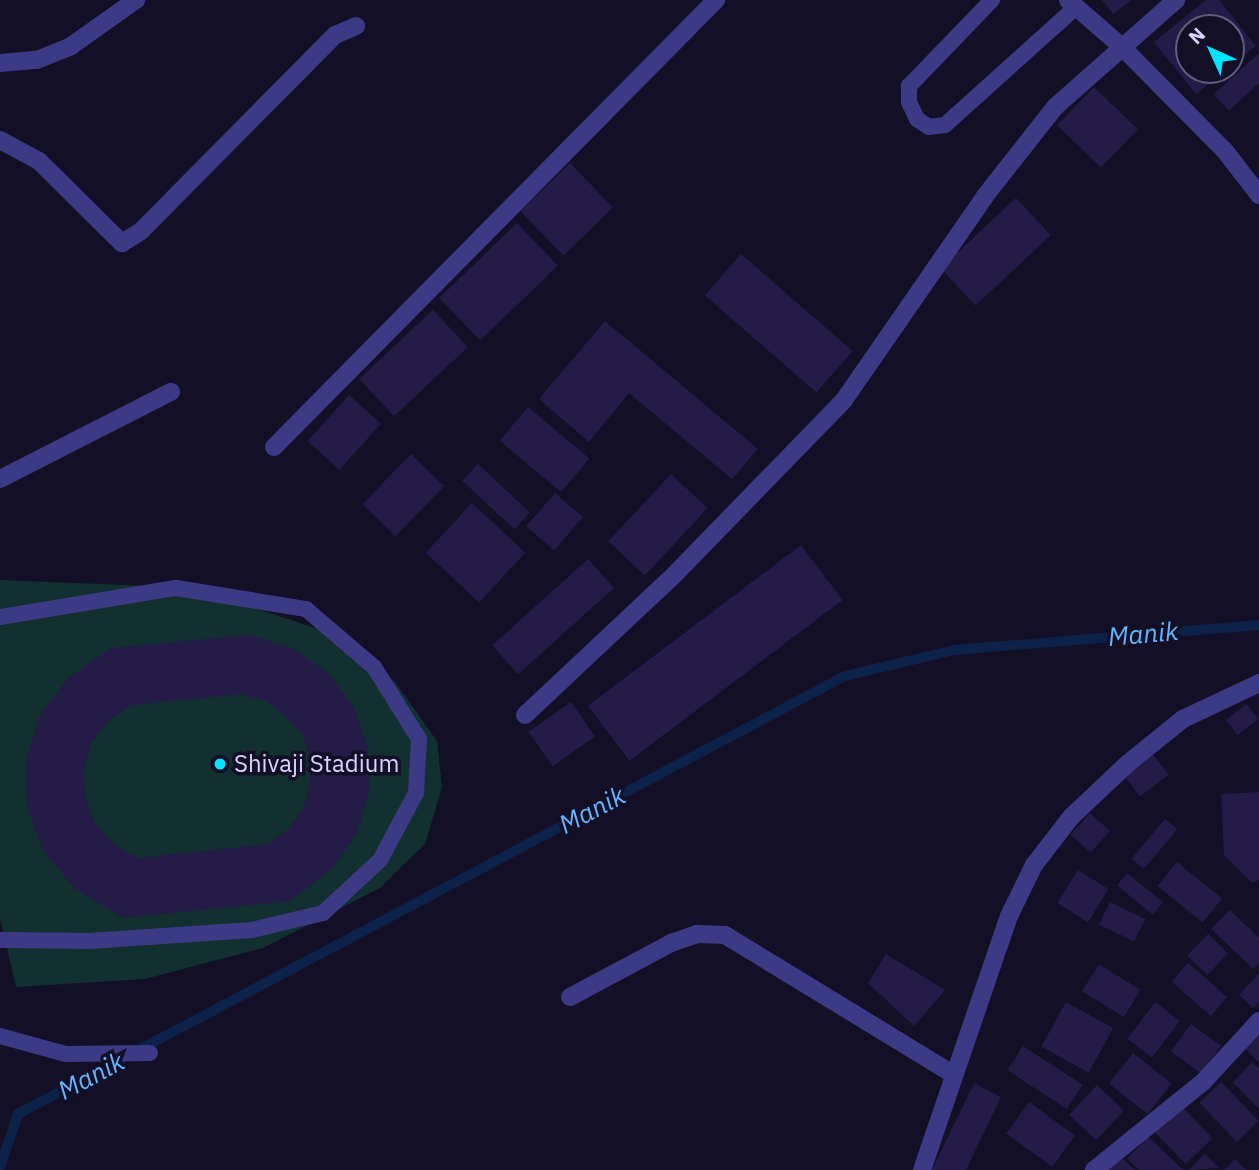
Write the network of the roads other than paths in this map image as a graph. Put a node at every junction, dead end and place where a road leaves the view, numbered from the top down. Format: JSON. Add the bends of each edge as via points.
{"nodes":[{"id":1,"x":136,"y":0,"type":"edge"},
{"id":2,"x":716,"y":0,"type":"edge"},
{"id":3,"x":992,"y":0,"type":"edge"},
{"id":4,"x":1176,"y":0,"type":"edge"},
{"id":5,"x":1072,"y":3,"type":"edge"},
{"id":6,"x":356,"y":26,"type":"dead end"},
{"id":7,"x":1122,"y":47,"type":"junction"},
{"id":8,"x":0,"y":64,"type":"edge"},
{"id":9,"x":0,"y":140,"type":"edge"},
{"id":10,"x":1259,"y":195,"type":"edge"},
{"id":11,"x":171,"y":392,"type":"dead end"},
{"id":12,"x":274,"y":447,"type":"dead end"},
{"id":13,"x":0,"y":479,"type":"edge"},
{"id":14,"x":0,"y":617,"type":"edge"},
{"id":15,"x":1259,"y":683,"type":"edge"},
{"id":16,"x":525,"y":715,"type":"dead end"},
{"id":17,"x":0,"y":940,"type":"edge"},
{"id":18,"x":570,"y":997,"type":"dead end"},
{"id":19,"x":1259,"y":1021,"type":"edge"},
{"id":20,"x":0,"y":1036,"type":"edge"},
{"id":21,"x":150,"y":1053,"type":"dead end"},
{"id":22,"x":954,"y":1075,"type":"junction"},
{"id":23,"x":922,"y":1170,"type":"edge"},
{"id":24,"x":1094,"y":1170,"type":"edge"}],
"edges":[{"from":1,"to":8,"type":"street","via":[[71,46],[37,60]]},
{"from":2,"to":12,"type":"street"},
{"from":3,"to":5,"type":"lane","via":[[909,86],[909,102],[917,119],[929,127],[945,125]]},
{"from":4,"to":7,"type":"street"},
{"from":5,"to":7,"type":"street"},
{"from":6,"to":9,"type":"street","via":[[335,35],[141,231],[122,243],[39,161]]},
{"from":7,"to":10,"type":"street","via":[[1225,151]]},
{"from":7,"to":16,"type":"street","via":[[1055,107],[985,196],[844,400],[675,574]]},
{"from":11,"to":13,"type":"street"},
{"from":14,"to":17,"type":"lane","via":[[176,588],[306,609],[374,667],[419,739],[416,793],[380,860],[323,913],[252,930],[89,942]]},
{"from":15,"to":22,"type":"street","via":[[1183,719],[1071,817],[1034,865],[1009,916]]},
{"from":18,"to":22,"type":"street","via":[[671,943],[697,934],[725,935]]},
{"from":19,"to":24,"type":"street","via":[[1203,1082]]},
{"from":20,"to":21,"type":"lane","via":[[66,1054]]},
{"from":22,"to":23,"type":"street"}]}
